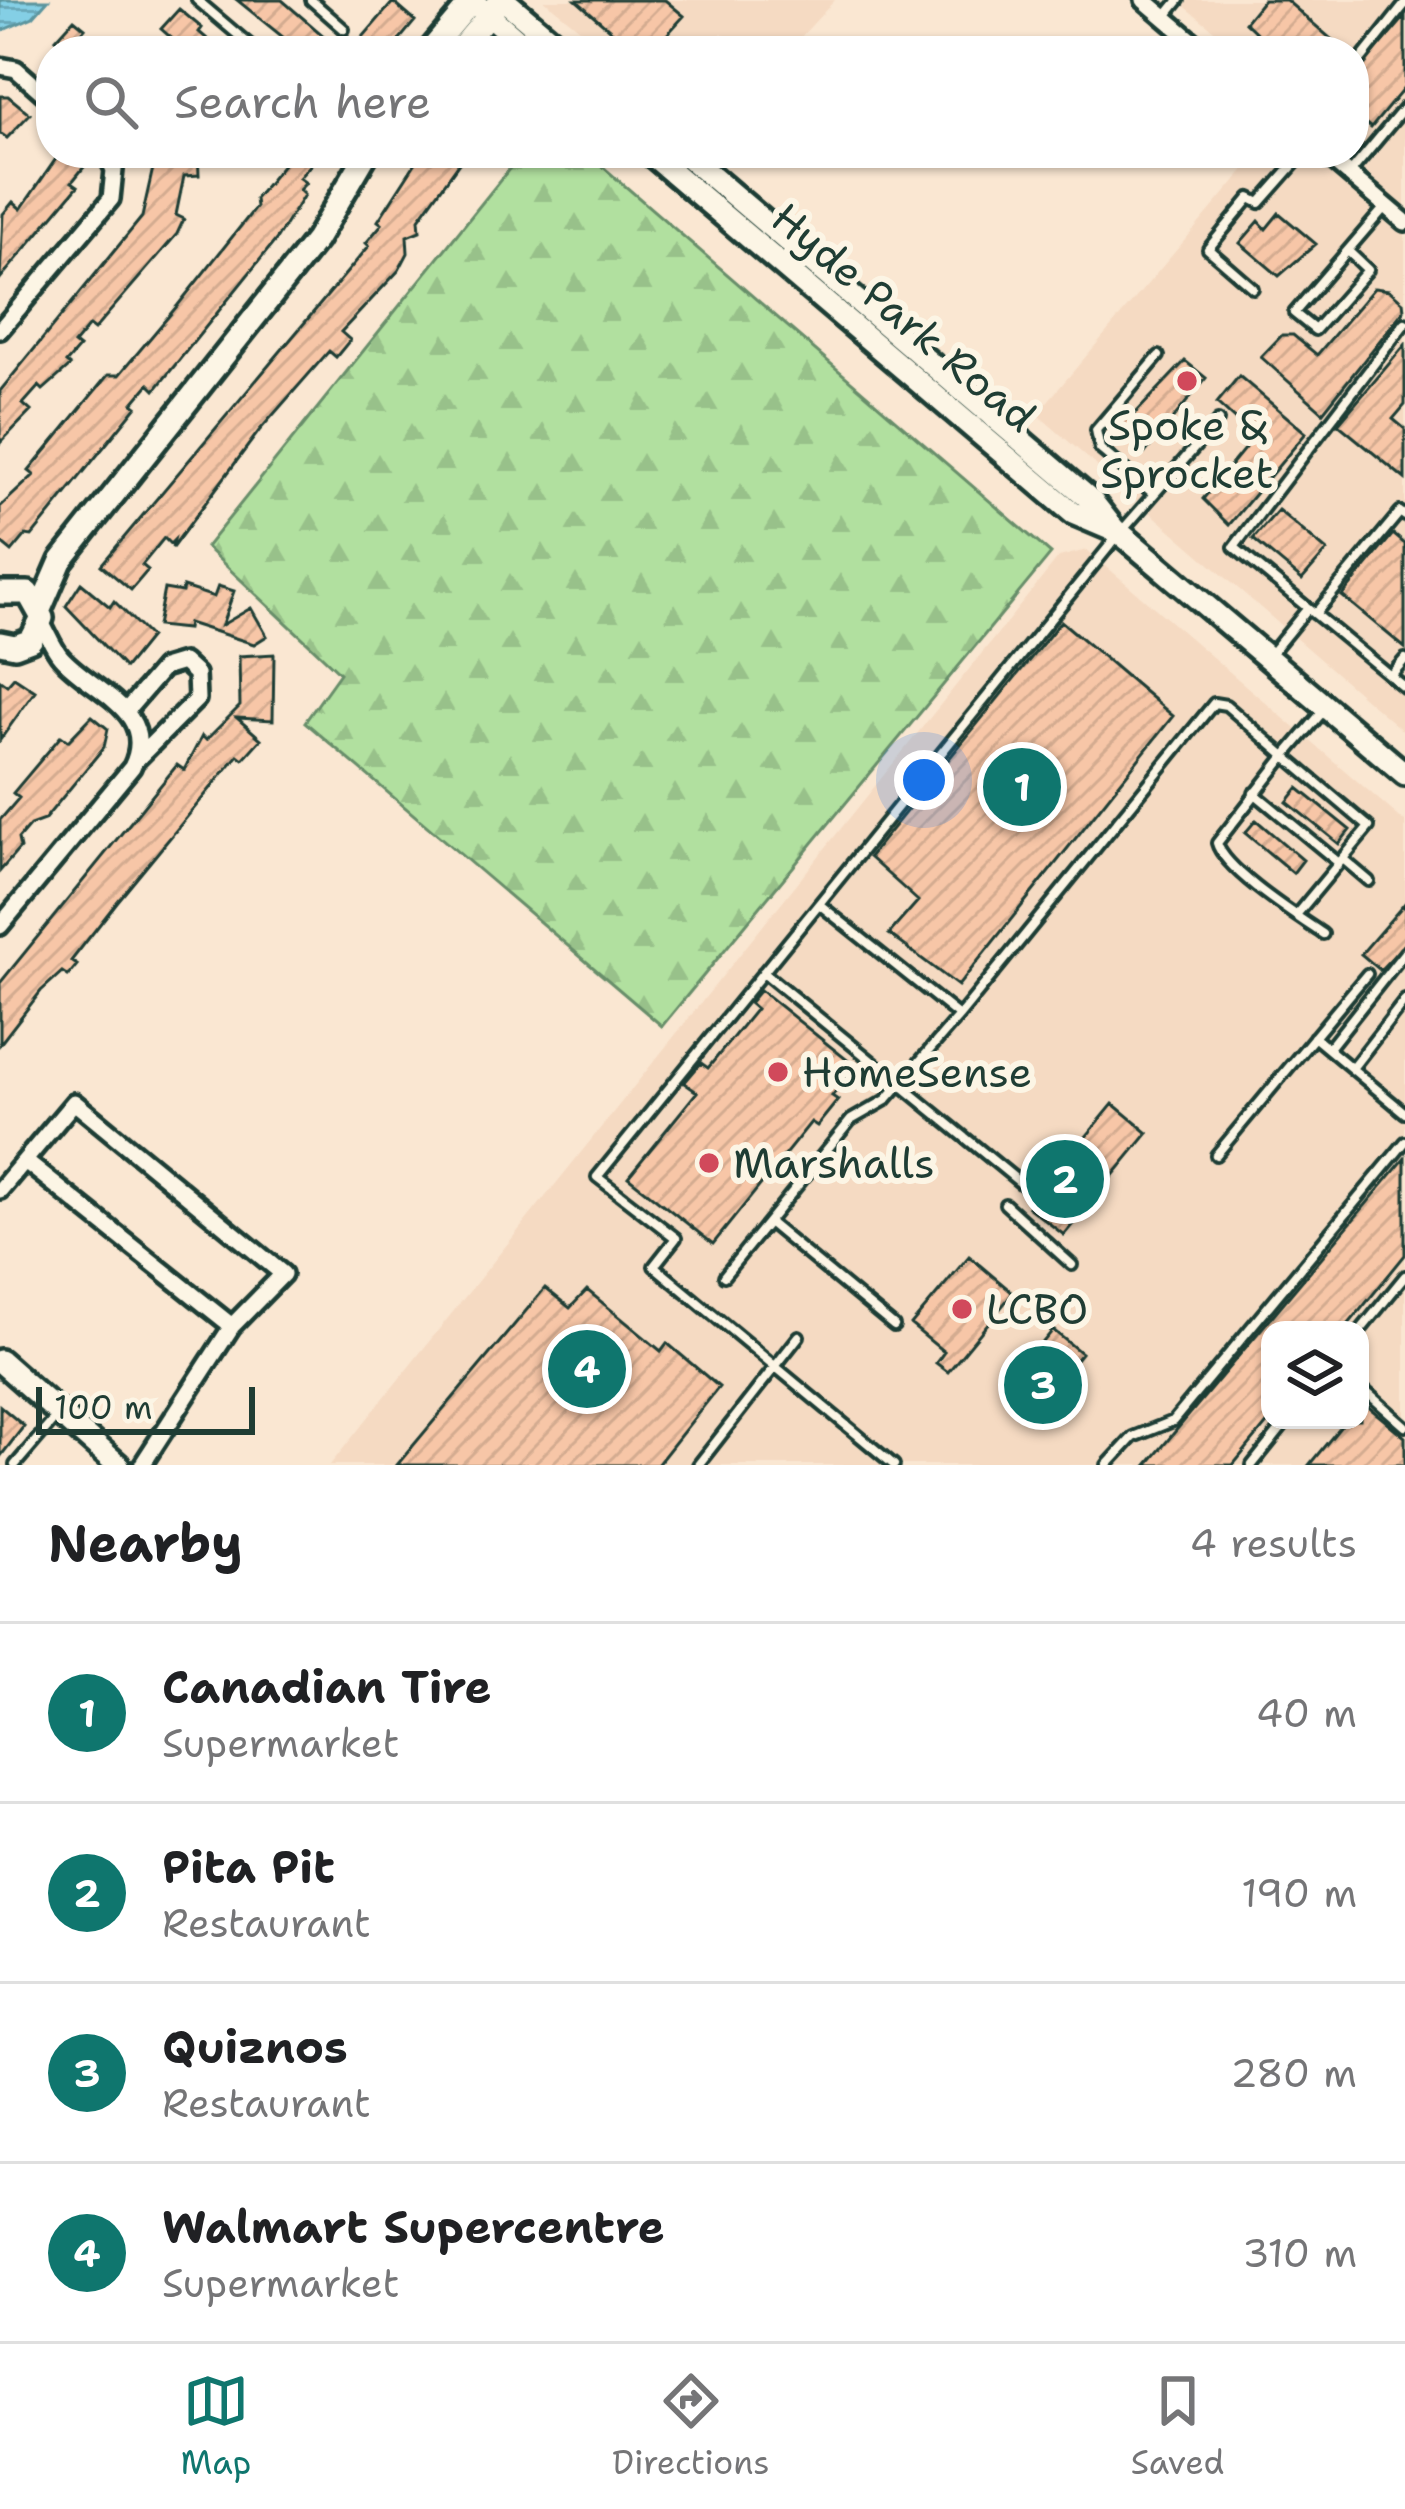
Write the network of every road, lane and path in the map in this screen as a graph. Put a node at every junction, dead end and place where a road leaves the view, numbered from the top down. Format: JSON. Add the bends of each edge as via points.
{"nodes":[{"id":1,"x":197,"y":0,"type":"edge"},
{"id":2,"x":311,"y":0,"type":"edge"},
{"id":3,"x":1179,"y":0,"type":"edge"},
{"id":4,"x":1148,"y":1,"type":"edge"},
{"id":5,"x":485,"y":3,"type":"edge"},
{"id":6,"x":1405,"y":4,"type":"edge"},
{"id":7,"x":1165,"y":17,"type":"junction"},
{"id":8,"x":344,"y":28,"type":"dead end"},
{"id":9,"x":239,"y":36,"type":"edge"},
{"id":10,"x":447,"y":36,"type":"edge"},
{"id":11,"x":466,"y":36,"type":"edge"},
{"id":12,"x":516,"y":36,"type":"edge"},
{"id":13,"x":539,"y":36,"type":"edge"},
{"id":14,"x":1187,"y":36,"type":"edge"},
{"id":15,"x":1369,"y":49,"type":"edge"},
{"id":16,"x":0,"y":66,"type":"edge"},
{"id":17,"x":36,"y":87,"type":"edge"},
{"id":18,"x":1405,"y":107,"type":"edge"},
{"id":19,"x":1369,"y":150,"type":"edge"},
{"id":20,"x":113,"y":168,"type":"edge"},
{"id":21,"x":358,"y":168,"type":"edge"},
{"id":22,"x":668,"y":168,"type":"edge"},
{"id":23,"x":702,"y":168,"type":"edge"},
{"id":24,"x":1291,"y":168,"type":"edge"},
{"id":25,"x":1342,"y":168,"type":"edge"},
{"id":26,"x":1354,"y":168,"type":"edge"},
{"id":27,"x":1349,"y":174,"type":"junction"},
{"id":28,"x":1386,"y":206,"type":"junction"},
{"id":29,"x":1405,"y":222,"type":"edge"},
{"id":30,"x":1348,"y":252,"type":"junction"},
{"id":31,"x":1253,"y":288,"type":"dead end"},
{"id":32,"x":1405,"y":323,"type":"edge"},
{"id":33,"x":0,"y":330,"type":"edge"},
{"id":34,"x":1159,"y":356,"type":"dead end"},
{"id":35,"x":1218,"y":421,"type":"dead end"},
{"id":36,"x":1154,"y":494,"type":"junction"},
{"id":37,"x":1405,"y":516,"type":"edge"},
{"id":38,"x":1117,"y":532,"type":"junction"},
{"id":39,"x":61,"y":561,"type":"junction"},
{"id":40,"x":6,"y":590,"type":"edge"},
{"id":41,"x":1311,"y":611,"type":"junction"},
{"id":42,"x":41,"y":615,"type":"junction"},
{"id":43,"x":7,"y":645,"type":"edge"},
{"id":44,"x":61,"y":657,"type":"junction"},
{"id":45,"x":1268,"y":658,"type":"junction"},
{"id":46,"x":1405,"y":659,"type":"edge"},
{"id":47,"x":1390,"y":676,"type":"junction"},
{"id":48,"x":1405,"y":688,"type":"edge"},
{"id":49,"x":1326,"y":708,"type":"junction"},
{"id":50,"x":126,"y":711,"type":"junction"},
{"id":51,"x":1285,"y":756,"type":"junction"},
{"id":52,"x":136,"y":761,"type":"junction"},
{"id":53,"x":1405,"y":774,"type":"edge"},
{"id":54,"x":1254,"y":793,"type":"junction"},
{"id":55,"x":1341,"y":861,"type":"junction"},
{"id":56,"x":1369,"y":881,"type":"dead end"},
{"id":57,"x":819,"y":904,"type":"junction"},
{"id":58,"x":1296,"y":915,"type":"junction"},
{"id":59,"x":0,"y":926,"type":"edge"},
{"id":60,"x":1323,"y":934,"type":"dead end"},
{"id":61,"x":1405,"y":952,"type":"edge"},
{"id":62,"x":763,"y":972,"type":"junction"},
{"id":63,"x":1366,"y":974,"type":"dead end"},
{"id":64,"x":1405,"y":1000,"type":"edge"},
{"id":65,"x":959,"y":1016,"type":"junction"},
{"id":66,"x":1314,"y":1037,"type":"junction"},
{"id":67,"x":1329,"y":1048,"type":"junction"},
{"id":68,"x":1353,"y":1067,"type":"junction"},
{"id":69,"x":899,"y":1085,"type":"junction"},
{"id":70,"x":1405,"y":1113,"type":"edge"},
{"id":71,"x":1405,"y":1142,"type":"edge"},
{"id":72,"x":1216,"y":1155,"type":"dead end"},
{"id":73,"x":25,"y":1161,"type":"junction"},
{"id":74,"x":1023,"y":1185,"type":"dead end"},
{"id":75,"x":0,"y":1190,"type":"edge"},
{"id":76,"x":1005,"y":1204,"type":"dead end"},
{"id":77,"x":768,"y":1222,"type":"junction"},
{"id":78,"x":1072,"y":1265,"type":"dead end"},
{"id":79,"x":724,"y":1276,"type":"dead end"},
{"id":80,"x":1405,"y":1276,"type":"edge"},
{"id":81,"x":1368,"y":1321,"type":"edge"},
{"id":82,"x":232,"y":1326,"type":"junction"},
{"id":83,"x":894,"y":1326,"type":"dead end"},
{"id":84,"x":799,"y":1336,"type":"dead end"},
{"id":85,"x":0,"y":1361,"type":"edge"},
{"id":86,"x":775,"y":1367,"type":"junction"},
{"id":87,"x":1369,"y":1394,"type":"edge"},
{"id":88,"x":59,"y":1414,"type":"junction"},
{"id":89,"x":1405,"y":1426,"type":"edge"},
{"id":90,"x":1281,"y":1429,"type":"edge"},
{"id":91,"x":15,"y":1465,"type":"edge"},
{"id":92,"x":118,"y":1465,"type":"edge"},
{"id":93,"x":142,"y":1465,"type":"edge"},
{"id":94,"x":698,"y":1465,"type":"edge"},
{"id":95,"x":894,"y":1465,"type":"edge"},
{"id":96,"x":1107,"y":1465,"type":"edge"},
{"id":97,"x":1252,"y":1465,"type":"edge"}],
"edges":[{"from":1,"to":9,"type":"lane"},
{"from":2,"to":8,"type":"lane"},
{"from":3,"to":7,"type":"lane"},
{"from":4,"to":7,"type":"street"},
{"from":5,"to":10,"type":"main road"},
{"from":5,"to":11,"type":"main road"},
{"from":5,"to":12,"type":"main road"},
{"from":5,"to":13,"type":"main road"},
{"from":6,"to":15,"type":"lane"},
{"from":7,"to":14,"type":"street"},
{"from":16,"to":17,"type":"street"},
{"from":18,"to":19,"type":"lane"},
{"from":20,"to":33,"type":"street","via":[[111,199]]},
{"from":21,"to":39,"type":"main road","via":[[316,240]]},
{"from":22,"to":38,"type":"main road","name":"Hyde Park Road","via":[[1073,512]]},
{"from":23,"to":38,"type":"main road","name":"Hyde Park Road","via":[[1092,501]]},
{"from":24,"to":31,"type":"lane","via":[[1260,203],[1250,198],[1208,249]]},
{"from":25,"to":27,"type":"street"},
{"from":26,"to":27,"type":"lane"},
{"from":27,"to":28,"type":"street"},
{"from":28,"to":29,"type":"street"},
{"from":28,"to":30,"type":"lane"},
{"from":30,"to":30,"type":"lane","via":[[1294,314],[1316,330],[1368,270]]},
{"from":32,"to":41,"type":"lane","via":[[1234,547]]},
{"from":34,"to":36,"type":"lane","via":[[1096,430],[1100,449]]},
{"from":35,"to":36,"type":"lane"},
{"from":36,"to":38,"type":"lane"},
{"from":37,"to":41,"type":"lane","via":[[1400,512]]},
{"from":38,"to":45,"type":"main road","name":"Hyde Park Road"},
{"from":38,"to":57,"type":"lane"},
{"from":39,"to":40,"type":"main road"},
{"from":39,"to":42,"type":"main road"},
{"from":40,"to":42,"type":"main road"},
{"from":41,"to":45,"type":"lane"},
{"from":41,"to":47,"type":"lane"},
{"from":42,"to":43,"type":"main road"},
{"from":42,"to":44,"type":"street"},
{"from":43,"to":44,"type":"street"},
{"from":44,"to":50,"type":"street"},
{"from":45,"to":49,"type":"main road","name":"Hyde Park Road"},
{"from":46,"to":47,"type":"lane"},
{"from":47,"to":48,"type":"lane"},
{"from":49,"to":51,"type":"lane"},
{"from":49,"to":53,"type":"main road","name":"Hyde Park Road"},
{"from":50,"to":52,"type":"street","via":[[140,729]]},
{"from":50,"to":52,"type":"street","via":[[170,664],[183,662],[196,674],[197,699]]},
{"from":51,"to":54,"type":"lane"},
{"from":51,"to":55,"type":"lane","via":[[1369,827]]},
{"from":51,"to":65,"type":"lane","via":[[1214,703]]},
{"from":52,"to":59,"type":"street"},
{"from":54,"to":55,"type":"lane"},
{"from":54,"to":58,"type":"lane","via":[[1219,836],[1220,853]]},
{"from":55,"to":56,"type":"lane"},
{"from":55,"to":58,"type":"lane"},
{"from":57,"to":62,"type":"lane"},
{"from":57,"to":65,"type":"lane"},
{"from":58,"to":60,"type":"lane"},
{"from":61,"to":67,"type":"lane"},
{"from":62,"to":69,"type":"lane"},
{"from":62,"to":86,"type":"lane","via":[[597,1177],[676,1238],[654,1266]]},
{"from":63,"to":66,"type":"lane"},
{"from":64,"to":68,"type":"lane"},
{"from":65,"to":69,"type":"lane"},
{"from":66,"to":67,"type":"lane"},
{"from":66,"to":72,"type":"lane"},
{"from":67,"to":68,"type":"lane"},
{"from":68,"to":70,"type":"lane"},
{"from":69,"to":74,"type":"lane"},
{"from":69,"to":77,"type":"lane","via":[[851,1120]]},
{"from":71,"to":96,"type":"lane","via":[[1173,1421],[1133,1437]]},
{"from":73,"to":75,"type":"street"},
{"from":73,"to":82,"type":"street"},
{"from":73,"to":82,"type":"street","via":[[74,1102],[283,1274]]},
{"from":76,"to":78,"type":"lane"},
{"from":77,"to":79,"type":"lane"},
{"from":77,"to":83,"type":"lane"},
{"from":80,"to":81,"type":"lane"},
{"from":82,"to":93,"type":"street"},
{"from":84,"to":86,"type":"lane"},
{"from":85,"to":88,"type":"main road"},
{"from":86,"to":94,"type":"lane"},
{"from":86,"to":95,"type":"lane"},
{"from":87,"to":89,"type":"lane"},
{"from":88,"to":91,"type":"lane"},
{"from":88,"to":92,"type":"main road"},
{"from":90,"to":97,"type":"lane"}]}
